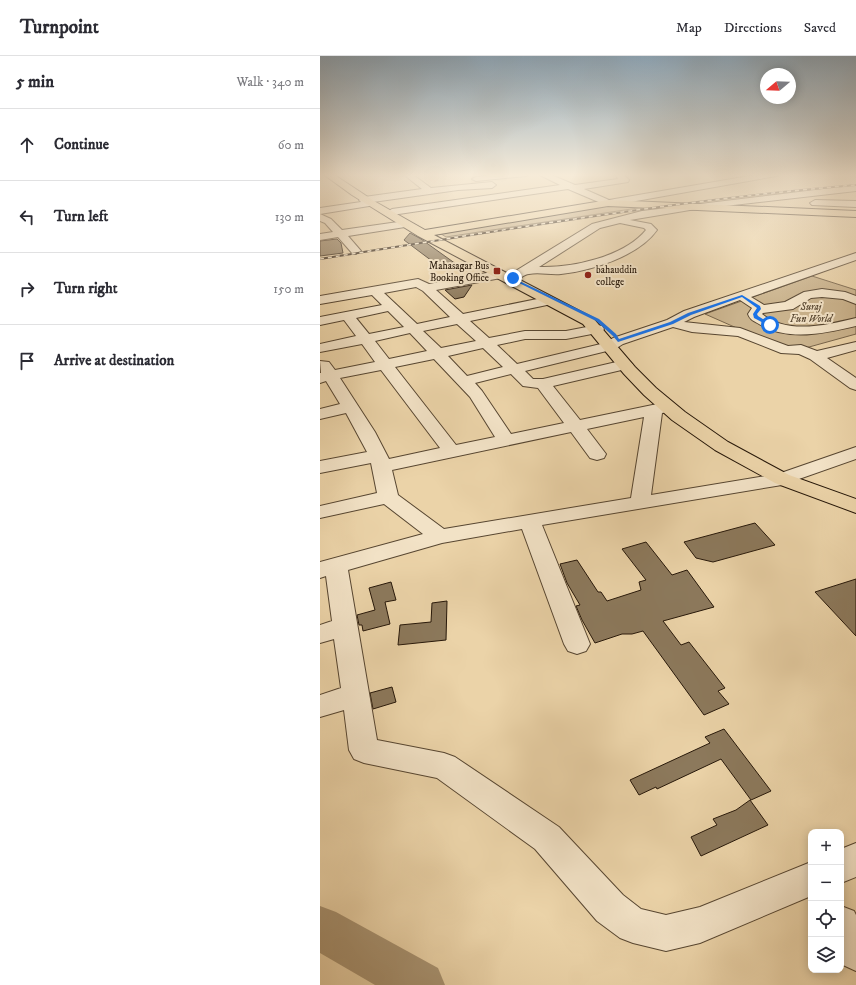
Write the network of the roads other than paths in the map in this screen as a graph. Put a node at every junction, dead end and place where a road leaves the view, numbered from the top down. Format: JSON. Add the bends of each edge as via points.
{"nodes":[{"id":1,"x":320,"y":217,"type":"edge"},
{"id":2,"x":394,"y":217,"type":"edge"},
{"id":3,"x":400,"y":217,"type":"edge"},
{"id":4,"x":520,"y":217,"type":"edge"},
{"id":5,"x":630,"y":217,"type":"edge"},
{"id":6,"x":616,"y":221,"type":"junction"},
{"id":7,"x":405,"y":224,"type":"junction"},
{"id":8,"x":425,"y":233,"type":"junction"},
{"id":9,"x":341,"y":234,"type":"junction"},
{"id":10,"x":320,"y":237,"type":"edge"},
{"id":11,"x":356,"y":252,"type":"dead end"},
{"id":12,"x":856,"y":256,"type":"edge"},
{"id":13,"x":527,"y":270,"type":"junction"},
{"id":14,"x":497,"y":275,"type":"junction"},
{"id":15,"x":513,"y":278,"type":"junction"},
{"id":16,"x":427,"y":288,"type":"junction"},
{"id":17,"x":374,"y":290,"type":"junction"},
{"id":18,"x":742,"y":296,"type":"junction"},
{"id":19,"x":320,"y":300,"type":"edge"},
{"id":20,"x":856,"y":300,"type":"edge"},
{"id":21,"x":547,"y":301,"type":"junction"},
{"id":22,"x":391,"y":307,"type":"junction"},
{"id":23,"x":759,"y":309,"type":"junction"},
{"id":24,"x":501,"y":311,"type":"junction"},
{"id":25,"x":348,"y":316,"type":"junction"},
{"id":26,"x":460,"y":319,"type":"junction"},
{"id":27,"x":320,"y":321,"type":"edge"},
{"id":28,"x":856,"y":322,"type":"edge"},
{"id":29,"x":672,"y":323,"type":"junction"},
{"id":30,"x":414,"y":329,"type":"junction"},
{"id":31,"x":597,"y":329,"type":"junction"},
{"id":32,"x":538,"y":334,"type":"junction"},
{"id":33,"x":366,"y":339,"type":"junction"},
{"id":34,"x":486,"y":343,"type":"junction"},
{"id":35,"x":614,"y":344,"type":"junction"},
{"id":36,"x":856,"y":346,"type":"edge"},
{"id":37,"x":320,"y":348,"type":"edge"},
{"id":38,"x":438,"y":354,"type":"junction"},
{"id":39,"x":815,"y":356,"type":"junction"},
{"id":40,"x":320,"y":359,"type":"edge"},
{"id":41,"x":386,"y":365,"type":"junction"},
{"id":42,"x":625,"y":365,"type":"junction"},
{"id":43,"x":513,"y":368,"type":"junction"},
{"id":44,"x":856,"y":370,"type":"edge"},
{"id":45,"x":838,"y":374,"type":"junction"},
{"id":46,"x":325,"y":377,"type":"edge"},
{"id":47,"x":464,"y":382,"type":"junction"},
{"id":48,"x":544,"y":384,"type":"junction"},
{"id":49,"x":856,"y":385,"type":"edge"},
{"id":50,"x":350,"y":407,"type":"junction"},
{"id":51,"x":660,"y":408,"type":"junction"},
{"id":52,"x":320,"y":414,"type":"edge"},
{"id":53,"x":576,"y":426,"type":"junction"},
{"id":54,"x":507,"y":441,"type":"junction"},
{"id":55,"x":452,"y":452,"type":"junction"},
{"id":56,"x":856,"y":453,"type":"edge"},
{"id":57,"x":597,"y":454,"type":"dead end"},
{"id":58,"x":380,"y":461,"type":"junction"},
{"id":59,"x":320,"y":467,"type":"edge"},
{"id":60,"x":787,"y":477,"type":"junction"},
{"id":61,"x":388,"y":497,"type":"junction"},
{"id":62,"x":856,"y":498,"type":"edge"},
{"id":63,"x":640,"y":502,"type":"junction"},
{"id":64,"x":856,"y":506,"type":"edge"},
{"id":65,"x":320,"y":512,"type":"edge"},
{"id":66,"x":530,"y":521,"type":"junction"},
{"id":67,"x":440,"y":536,"type":"junction"},
{"id":68,"x":328,"y":568,"type":"edge"},
{"id":69,"x":345,"y":626,"type":"junction"},
{"id":70,"x":320,"y":634,"type":"edge"},
{"id":71,"x":577,"y":644,"type":"dead end"},
{"id":72,"x":356,"y":695,"type":"junction"},
{"id":73,"x":320,"y":706,"type":"edge"},
{"id":74,"x":856,"y":860,"type":"edge"},
{"id":75,"x":844,"y":865,"type":"edge"},
{"id":76,"x":808,"y":880,"type":"edge"},
{"id":77,"x":844,"y":930,"type":"edge"},
{"id":78,"x":856,"y":952,"type":"edge"}],
"edges":[{"from":1,"to":9,"type":"street"},
{"from":2,"to":7,"type":"main road"},
{"from":3,"to":8,"type":"main road"},
{"from":4,"to":8,"type":"main road"},
{"from":5,"to":6,"type":"street"},
{"from":6,"to":13,"type":"street","via":[[596,226]]},
{"from":6,"to":13,"type":"street","via":[[647,226],[652,230],[646,238],[631,247],[600,261],[570,269]]},
{"from":7,"to":8,"type":"main road"},
{"from":7,"to":9,"type":"street"},
{"from":8,"to":14,"type":"main road"},
{"from":8,"to":15,"type":"main road"},
{"from":9,"to":10,"type":"street"},
{"from":9,"to":11,"type":"street"},
{"from":12,"to":18,"type":"street"},
{"from":13,"to":15,"type":"street"},
{"from":14,"to":16,"type":"street"},
{"from":14,"to":21,"type":"main road"},
{"from":15,"to":35,"type":"main road","via":[[597,320],[615,335]]},
{"from":16,"to":17,"type":"street","via":[[418,283]]},
{"from":16,"to":26,"type":"street"},
{"from":17,"to":19,"type":"street"},
{"from":17,"to":22,"type":"street"},
{"from":18,"to":23,"type":"street","via":[[756,304]]},
{"from":18,"to":29,"type":"street","via":[[689,314]]},
{"from":20,"to":23,"type":"street","via":[[822,293],[808,295],[788,306]]},
{"from":21,"to":24,"type":"street"},
{"from":21,"to":31,"type":"main road","via":[[588,321]]},
{"from":22,"to":25,"type":"street"},
{"from":22,"to":30,"type":"street"},
{"from":23,"to":28,"type":"street","via":[[755,314],[760,320],[791,330],[814,330]]},
{"from":24,"to":26,"type":"street"},
{"from":24,"to":32,"type":"street"},
{"from":25,"to":27,"type":"street"},
{"from":25,"to":33,"type":"street"},
{"from":26,"to":30,"type":"street"},
{"from":26,"to":34,"type":"street"},
{"from":29,"to":35,"type":"street"},
{"from":29,"to":39,"type":"street","via":[[692,328],[740,332],[786,350],[802,350]]},
{"from":30,"to":33,"type":"street"},
{"from":30,"to":38,"type":"street"},
{"from":31,"to":32,"type":"street","via":[[566,335]]},
{"from":31,"to":35,"type":"main road"},
{"from":32,"to":34,"type":"street"},
{"from":33,"to":37,"type":"street"},
{"from":33,"to":41,"type":"street"},
{"from":34,"to":38,"type":"street"},
{"from":34,"to":43,"type":"street"},
{"from":35,"to":42,"type":"main road"},
{"from":35,"to":43,"type":"street"},
{"from":35,"to":60,"type":"main road","via":[[666,396],[708,429]]},
{"from":36,"to":39,"type":"street"},
{"from":38,"to":41,"type":"street"},
{"from":38,"to":47,"type":"street"},
{"from":39,"to":45,"type":"street"},
{"from":40,"to":46,"type":"street"},
{"from":41,"to":46,"type":"street"},
{"from":41,"to":55,"type":"street"},
{"from":42,"to":48,"type":"street"},
{"from":42,"to":51,"type":"main road"},
{"from":43,"to":47,"type":"street"},
{"from":43,"to":48,"type":"street","via":[[529,383]]},
{"from":44,"to":45,"type":"street"},
{"from":45,"to":49,"type":"street"},
{"from":46,"to":50,"type":"street"},
{"from":47,"to":54,"type":"street","via":[[476,394]]},
{"from":48,"to":53,"type":"street"},
{"from":50,"to":52,"type":"street"},
{"from":50,"to":58,"type":"street"},
{"from":51,"to":53,"type":"street"},
{"from":51,"to":60,"type":"main road","via":[[743,459]]},
{"from":51,"to":63,"type":"street"},
{"from":53,"to":54,"type":"street"},
{"from":53,"to":57,"type":"street"},
{"from":54,"to":55,"type":"street"},
{"from":55,"to":58,"type":"street"},
{"from":56,"to":60,"type":"street"},
{"from":58,"to":59,"type":"street"},
{"from":58,"to":61,"type":"street"},
{"from":60,"to":62,"type":"main road"},
{"from":60,"to":63,"type":"street"},
{"from":60,"to":64,"type":"main road"},
{"from":61,"to":65,"type":"street"},
{"from":61,"to":67,"type":"street"},
{"from":63,"to":66,"type":"street"},
{"from":66,"to":67,"type":"street"},
{"from":66,"to":71,"type":"street"},
{"from":67,"to":68,"type":"street"},
{"from":68,"to":69,"type":"street"},
{"from":69,"to":70,"type":"street"},
{"from":69,"to":72,"type":"street"},
{"from":72,"to":73,"type":"street"},
{"from":72,"to":76,"type":"street","via":[[364,750],[444,766],[547,838],[610,908],[633,925],[666,933],[700,925]]},
{"from":74,"to":75,"type":"street"},
{"from":77,"to":78,"type":"street"}]}
